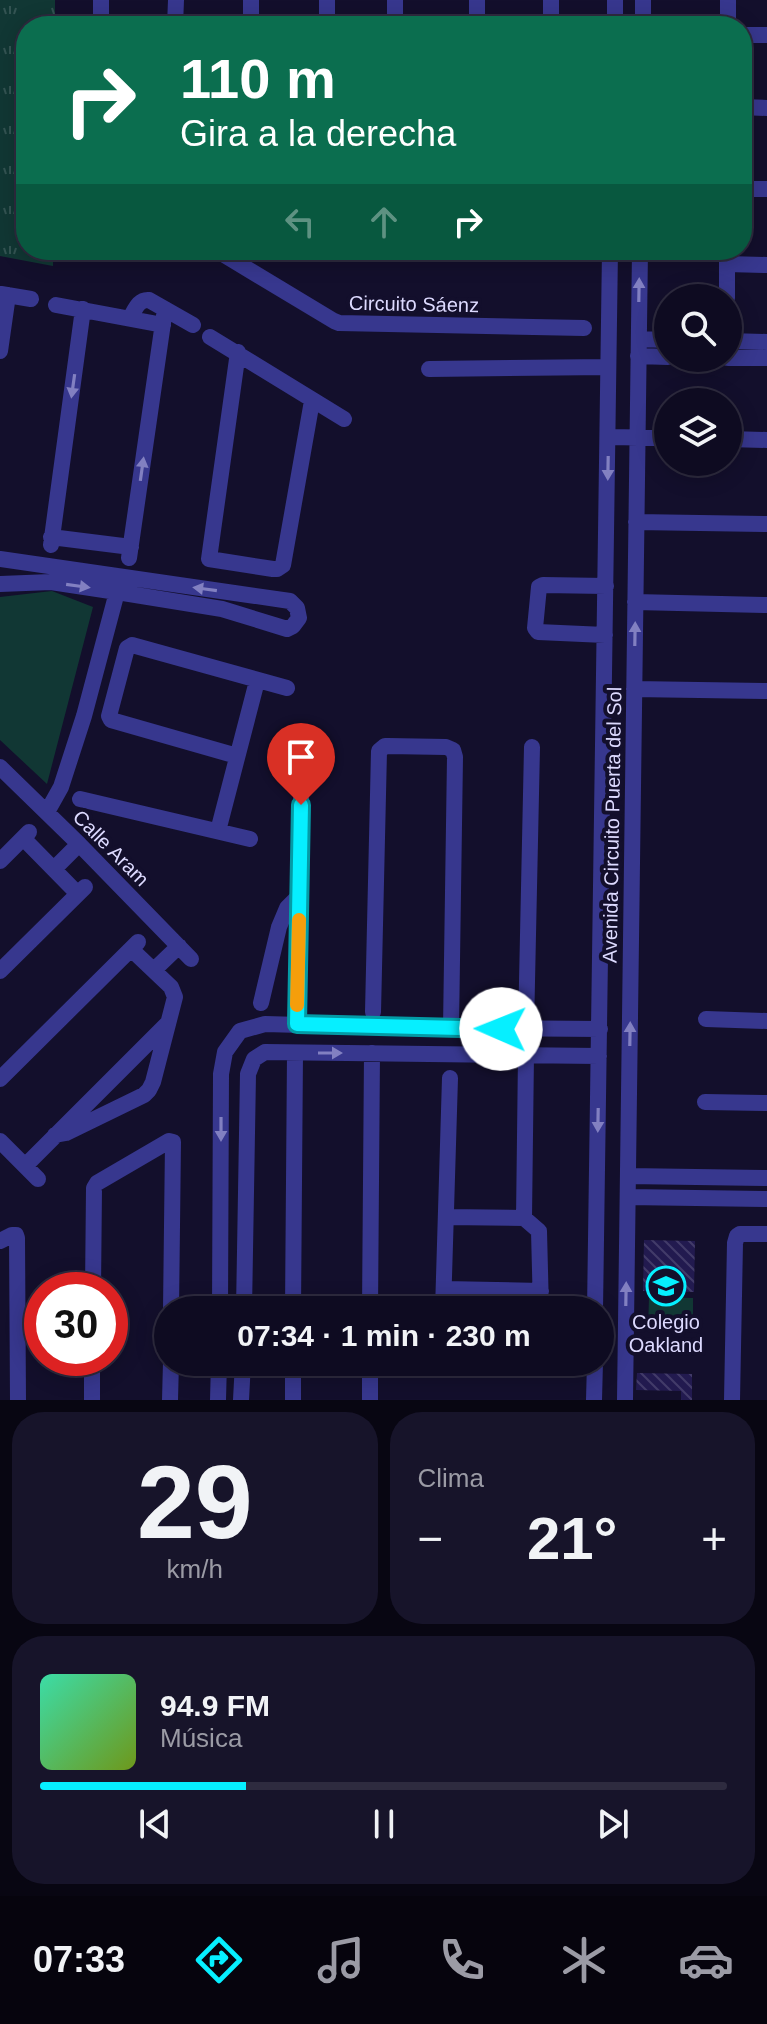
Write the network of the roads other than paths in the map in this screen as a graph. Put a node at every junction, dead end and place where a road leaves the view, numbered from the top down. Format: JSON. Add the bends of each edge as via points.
{"nodes":[{"id":1,"x":233,"y":260,"type":"edge"},
{"id":2,"x":247,"y":260,"type":"edge"},
{"id":3,"x":610,"y":260,"type":"edge"},
{"id":4,"x":640,"y":260,"type":"edge"},
{"id":5,"x":727,"y":260,"type":"edge"},
{"id":6,"x":742,"y":260,"type":"edge"},
{"id":7,"x":767,"y":265,"type":"edge"},
{"id":8,"x":247,"y":268,"type":"junction"},
{"id":9,"x":727,"y":284,"type":"edge"},
{"id":10,"x":4,"y":295,"type":"edge"},
{"id":11,"x":31,"y":299,"type":"dead end"},
{"id":12,"x":56,"y":305,"type":"dead end"},
{"id":13,"x":83,"y":309,"type":"junction"},
{"id":14,"x":164,"y":317,"type":"junction"},
{"id":15,"x":193,"y":325,"type":"dead end"},
{"id":16,"x":584,"y":328,"type":"dead end"},
{"id":17,"x":210,"y":337,"type":"dead end"},
{"id":18,"x":742,"y":341,"type":"edge"},
{"id":19,"x":767,"y":342,"type":"edge"},
{"id":20,"x":654,"y":344,"type":"edge"},
{"id":21,"x":638,"y":348,"type":"junction"},
{"id":22,"x":0,"y":351,"type":"edge"},
{"id":23,"x":238,"y":352,"type":"junction"},
{"id":24,"x":654,"y":353,"type":"edge"},
{"id":25,"x":742,"y":358,"type":"edge"},
{"id":26,"x":767,"y":358,"type":"edge"},
{"id":27,"x":608,"y":367,"type":"junction"},
{"id":28,"x":429,"y":369,"type":"dead end"},
{"id":29,"x":312,"y":401,"type":"junction"},
{"id":30,"x":344,"y":419,"type":"dead end"},
{"id":31,"x":609,"y":437,"type":"junction"},
{"id":32,"x":637,"y":438,"type":"junction"},
{"id":33,"x":654,"y":438,"type":"edge"},
{"id":34,"x":742,"y":439,"type":"edge"},
{"id":35,"x":767,"y":440,"type":"edge"},
{"id":36,"x":636,"y":522,"type":"junction"},
{"id":37,"x":767,"y":524,"type":"edge"},
{"id":38,"x":95,"y":542,"type":"junction"},
{"id":39,"x":0,"y":559,"type":"edge"},
{"id":40,"x":239,"y":564,"type":"junction"},
{"id":41,"x":90,"y":572,"type":"junction"},
{"id":42,"x":0,"y":584,"type":"edge"},
{"id":43,"x":606,"y":586,"type":"junction"},
{"id":44,"x":117,"y":592,"type":"junction"},
{"id":45,"x":235,"y":593,"type":"junction"},
{"id":46,"x":635,"y":602,"type":"junction"},
{"id":47,"x":767,"y":605,"type":"edge"},
{"id":48,"x":605,"y":635,"type":"junction"},
{"id":49,"x":95,"y":676,"type":"junction"},
{"id":50,"x":257,"y":681,"type":"junction"},
{"id":51,"x":117,"y":683,"type":"junction"},
{"id":52,"x":287,"y":688,"type":"dead end"},
{"id":53,"x":634,"y":689,"type":"junction"},
{"id":54,"x":767,"y":691,"type":"edge"},
{"id":55,"x":302,"y":744,"type":"dead end"},
{"id":56,"x":532,"y":747,"type":"dead end"},
{"id":57,"x":237,"y":756,"type":"junction"},
{"id":58,"x":0,"y":767,"type":"edge"},
{"id":59,"x":80,"y":799,"type":"dead end"},
{"id":60,"x":47,"y":812,"type":"junction"},
{"id":61,"x":218,"y":831,"type":"junction"},
{"id":62,"x":250,"y":839,"type":"dead end"},
{"id":63,"x":79,"y":844,"type":"junction"},
{"id":64,"x":0,"y":861,"type":"edge"},
{"id":65,"x":54,"y":869,"type":"junction"},
{"id":66,"x":299,"y":896,"type":"junction"},
{"id":67,"x":179,"y":946,"type":"junction"},
{"id":68,"x":191,"y":959,"type":"dead end"},
{"id":69,"x":154,"y":970,"type":"junction"},
{"id":70,"x":0,"y":971,"type":"edge"},
{"id":71,"x":261,"y":1003,"type":"dead end"},
{"id":72,"x":373,"y":1012,"type":"dead end"},
{"id":73,"x":706,"y":1019,"type":"dead end"},
{"id":74,"x":767,"y":1021,"type":"edge"},
{"id":75,"x":168,"y":1023,"type":"junction"},
{"id":76,"x":297,"y":1024,"type":"junction"},
{"id":77,"x":451,"y":1028,"type":"junction"},
{"id":78,"x":526,"y":1029,"type":"junction"},
{"id":79,"x":600,"y":1029,"type":"junction"},
{"id":80,"x":295,"y":1053,"type":"junction"},
{"id":81,"x":372,"y":1053,"type":"junction"},
{"id":82,"x":526,"y":1054,"type":"junction"},
{"id":83,"x":599,"y":1056,"type":"junction"},
{"id":84,"x":450,"y":1078,"type":"dead end"},
{"id":85,"x":0,"y":1079,"type":"edge"},
{"id":86,"x":705,"y":1102,"type":"dead end"},
{"id":87,"x":767,"y":1103,"type":"edge"},
{"id":88,"x":55,"y":1135,"type":"junction"},
{"id":89,"x":0,"y":1141,"type":"edge"},
{"id":90,"x":25,"y":1166,"type":"junction"},
{"id":91,"x":628,"y":1176,"type":"junction"},
{"id":92,"x":742,"y":1177,"type":"junction"},
{"id":93,"x":767,"y":1178,"type":"edge"},
{"id":94,"x":38,"y":1179,"type":"dead end"},
{"id":95,"x":628,"y":1197,"type":"junction"},
{"id":96,"x":742,"y":1198,"type":"junction"},
{"id":97,"x":767,"y":1199,"type":"edge"},
{"id":98,"x":446,"y":1217,"type":"junction"},
{"id":99,"x":524,"y":1218,"type":"junction"},
{"id":100,"x":767,"y":1234,"type":"edge"},
{"id":101,"x":8,"y":1238,"type":"edge"},
{"id":102,"x":222,"y":1240,"type":"junction"},
{"id":103,"x":247,"y":1240,"type":"junction"},
{"id":104,"x":93,"y":1272,"type":"edge"},
{"id":105,"x":444,"y":1289,"type":"junction"},
{"id":106,"x":541,"y":1291,"type":"junction"},
{"id":107,"x":171,"y":1296,"type":"edge"},
{"id":108,"x":220,"y":1296,"type":"edge"},
{"id":109,"x":245,"y":1296,"type":"edge"},
{"id":110,"x":293,"y":1296,"type":"edge"},
{"id":111,"x":370,"y":1296,"type":"edge"},
{"id":112,"x":444,"y":1296,"type":"edge"},
{"id":113,"x":541,"y":1296,"type":"edge"},
{"id":114,"x":595,"y":1296,"type":"edge"},
{"id":115,"x":92,"y":1376,"type":"edge"},
{"id":116,"x":171,"y":1376,"type":"edge"},
{"id":117,"x":219,"y":1376,"type":"edge"},
{"id":118,"x":242,"y":1376,"type":"edge"},
{"id":119,"x":293,"y":1376,"type":"edge"},
{"id":120,"x":370,"y":1376,"type":"edge"},
{"id":121,"x":595,"y":1376,"type":"edge"},
{"id":122,"x":18,"y":1400,"type":"edge"},
{"id":123,"x":92,"y":1400,"type":"edge"},
{"id":124,"x":170,"y":1400,"type":"edge"},
{"id":125,"x":218,"y":1400,"type":"edge"},
{"id":126,"x":241,"y":1400,"type":"edge"},
{"id":127,"x":293,"y":1400,"type":"edge"},
{"id":128,"x":370,"y":1400,"type":"edge"},
{"id":129,"x":594,"y":1400,"type":"edge"},
{"id":130,"x":625,"y":1400,"type":"edge"},
{"id":131,"x":732,"y":1400,"type":"edge"}],
"edges":[{"from":1,"to":8,"type":"street","name":"Circuito Sáenz"},
{"from":2,"to":8,"type":"street"},
{"from":3,"to":27,"type":"street","name":"Avenida Circuito Puerta del Sol"},
{"from":21,"to":4,"type":"street","name":"Avenida Circuito Puerta del Sol","one_way":true},
{"from":5,"to":9,"type":"street"},
{"from":6,"to":7,"type":"street"},
{"from":8,"to":16,"type":"street","name":"Circuito Sáenz","via":[[339,323]]},
{"from":10,"to":11,"type":"street"},
{"from":10,"to":22,"type":"street"},
{"from":12,"to":13,"type":"street"},
{"from":13,"to":14,"type":"street","via":[[130,318],[143,299]]},
{"from":13,"to":38,"type":"street","one_way":true,"via":[[51,541]]},
{"from":14,"to":15,"type":"street"},
{"from":38,"to":14,"type":"street","one_way":true,"via":[[130,552]]},
{"from":17,"to":23,"type":"street"},
{"from":18,"to":19,"type":"street"},
{"from":20,"to":21,"type":"street"},
{"from":21,"to":24,"type":"street"},
{"from":21,"to":32,"type":"street","name":"Avenida Circuito Puerta del Sol"},
{"from":23,"to":29,"type":"street"},
{"from":23,"to":40,"type":"street","via":[[209,559]]},
{"from":25,"to":26,"type":"street"},
{"from":27,"to":28,"type":"street"},
{"from":27,"to":31,"type":"street","name":"Avenida Circuito Puerta del Sol"},
{"from":29,"to":30,"type":"street"},
{"from":29,"to":40,"type":"street","via":[[284,562],[277,569]]},
{"from":31,"to":32,"type":"street"},
{"from":31,"to":43,"type":"street","name":"Avenida Circuito Puerta del Sol","one_way":true},
{"from":32,"to":33,"type":"street"},
{"from":32,"to":36,"type":"street","name":"Avenida Circuito Puerta del Sol"},
{"from":34,"to":35,"type":"street"},
{"from":36,"to":37,"type":"street"},
{"from":36,"to":46,"type":"street","name":"Avenida Circuito Puerta del Sol"},
{"from":38,"to":41,"type":"street"},
{"from":39,"to":41,"type":"street"},
{"from":40,"to":45,"type":"street"},
{"from":45,"to":41,"type":"street","one_way":true},
{"from":42,"to":44,"type":"street","one_way":true,"via":[[51,582]]},
{"from":43,"to":48,"type":"street","name":"Avenida Circuito Puerta del Sol"},
{"from":43,"to":48,"type":"street","via":[[539,587],[535,628]]},
{"from":44,"to":45,"type":"street","via":[[222,609],[287,629],[299,618],[290,601]]},
{"from":44,"to":49,"type":"street"},
{"from":46,"to":47,"type":"street"},
{"from":53,"to":46,"type":"street","name":"Avenida Circuito Puerta del Sol","one_way":true},
{"from":48,"to":79,"type":"street","name":"Avenida Circuito Puerta del Sol"},
{"from":49,"to":51,"type":"street"},
{"from":49,"to":60,"type":"street","via":[[61,787]]},
{"from":50,"to":51,"type":"street","via":[[132,645]]},
{"from":50,"to":52,"type":"street"},
{"from":50,"to":57,"type":"street"},
{"from":51,"to":57,"type":"street","via":[[111,720]]},
{"from":53,"to":54,"type":"street"},
{"from":91,"to":53,"type":"street","name":"Avenida Circuito Puerta del Sol","one_way":true},
{"from":55,"to":66,"type":"street"},
{"from":56,"to":78,"type":"street"},
{"from":57,"to":61,"type":"street"},
{"from":58,"to":60,"type":"street","name":"Calle Aram"},
{"from":59,"to":61,"type":"street"},
{"from":60,"to":63,"type":"street","name":"Calle Aram"},
{"from":61,"to":62,"type":"street"},
{"from":63,"to":65,"type":"street"},
{"from":63,"to":67,"type":"street","name":"Calle Aram"},
{"from":64,"to":65,"type":"street","via":[[27,834]]},
{"from":65,"to":70,"type":"street","via":[[82,890]]},
{"from":66,"to":71,"type":"street","via":[[279,927]]},
{"from":66,"to":76,"type":"street"},
{"from":67,"to":68,"type":"street","name":"Calle Aram"},
{"from":67,"to":69,"type":"street"},
{"from":69,"to":75,"type":"street","via":[[174,991]]},
{"from":69,"to":85,"type":"street","via":[[134,945]]},
{"from":72,"to":77,"type":"street","via":[[379,751],[385,746],[446,747],[455,757]]},
{"from":73,"to":74,"type":"street"},
{"from":75,"to":88,"type":"street"},
{"from":75,"to":88,"type":"street","via":[[144,1095]]},
{"from":76,"to":77,"type":"street"},
{"from":76,"to":102,"type":"street","one_way":true,"via":[[240,1031],[225,1052]]},
{"from":77,"to":78,"type":"street"},
{"from":78,"to":79,"type":"street"},
{"from":79,"to":83,"type":"street","name":"Avenida Circuito Puerta del Sol"},
{"from":80,"to":81,"type":"street","one_way":true},
{"from":80,"to":103,"type":"street","via":[[265,1052],[254,1059],[248,1074]]},
{"from":80,"to":110,"type":"street"},
{"from":81,"to":82,"type":"street"},
{"from":81,"to":111,"type":"street"},
{"from":82,"to":83,"type":"street"},
{"from":82,"to":99,"type":"street"},
{"from":83,"to":114,"type":"street","name":"Avenida Circuito Puerta del Sol","one_way":true},
{"from":84,"to":98,"type":"street"},
{"from":86,"to":87,"type":"street"},
{"from":88,"to":90,"type":"street"},
{"from":89,"to":90,"type":"street"},
{"from":90,"to":94,"type":"street"},
{"from":91,"to":92,"type":"street"},
{"from":91,"to":95,"type":"street","name":"Avenida Circuito Puerta del Sol"},
{"from":92,"to":93,"type":"street"},
{"from":92,"to":96,"type":"street"},
{"from":95,"to":96,"type":"street"},
{"from":130,"to":95,"type":"street","name":"Avenida Circuito Puerta del Sol","one_way":true},
{"from":96,"to":97,"type":"street"},
{"from":98,"to":99,"type":"street"},
{"from":98,"to":105,"type":"street"},
{"from":99,"to":106,"type":"street","via":[[539,1231]]},
{"from":100,"to":131,"type":"street","via":[[740,1234],[735,1243]]},
{"from":101,"to":122,"type":"street","via":[[17,1238]]},
{"from":102,"to":103,"type":"street"},
{"from":102,"to":108,"type":"street"},
{"from":103,"to":109,"type":"street"},
{"from":104,"to":107,"type":"street","via":[[97,1183],[173,1142]]},
{"from":105,"to":106,"type":"street"},
{"from":105,"to":112,"type":"street"},
{"from":106,"to":113,"type":"street"},
{"from":115,"to":123,"type":"street"},
{"from":116,"to":124,"type":"street"},
{"from":117,"to":125,"type":"street"},
{"from":118,"to":126,"type":"street"},
{"from":119,"to":127,"type":"street"},
{"from":120,"to":128,"type":"street"},
{"from":121,"to":129,"type":"street"}]}
